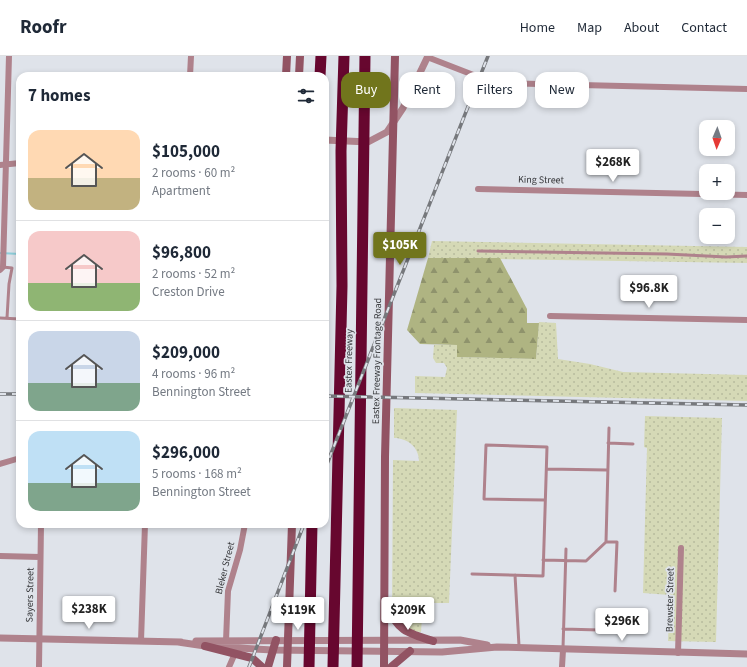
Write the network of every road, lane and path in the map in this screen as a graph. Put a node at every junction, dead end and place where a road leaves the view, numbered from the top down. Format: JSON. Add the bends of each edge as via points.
{"nodes":[{"id":1,"x":10,"y":56,"type":"edge"},
{"id":2,"x":190,"y":56,"type":"edge"},
{"id":3,"x":287,"y":56,"type":"edge"},
{"id":4,"x":300,"y":56,"type":"edge"},
{"id":5,"x":321,"y":56,"type":"edge"},
{"id":6,"x":344,"y":56,"type":"edge"},
{"id":7,"x":365,"y":56,"type":"edge"},
{"id":8,"x":395,"y":56,"type":"edge"},
{"id":9,"x":428,"y":57,"type":"edge"},
{"id":10,"x":190,"y":72,"type":"edge"},
{"id":11,"x":286,"y":72,"type":"edge"},
{"id":12,"x":299,"y":72,"type":"edge"},
{"id":13,"x":320,"y":72,"type":"edge"},
{"id":14,"x":747,"y":88,"type":"edge"},
{"id":15,"x":329,"y":140,"type":"edge"},
{"id":16,"x":16,"y":163,"type":"edge"},
{"id":17,"x":3,"y":165,"type":"edge"},
{"id":18,"x":478,"y":189,"type":"dead end"},
{"id":19,"x":747,"y":195,"type":"edge"},
{"id":20,"x":478,"y":251,"type":"dead end"},
{"id":21,"x":747,"y":256,"type":"edge"},
{"id":22,"x":2,"y":266,"type":"edge"},
{"id":23,"x":550,"y":316,"type":"dead end"},
{"id":24,"x":0,"y":318,"type":"edge"},
{"id":25,"x":7,"y":318,"type":"junction"},
{"id":26,"x":16,"y":319,"type":"edge"},
{"id":27,"x":747,"y":320,"type":"edge"},
{"id":28,"x":608,"y":428,"type":"dead end"},
{"id":29,"x":608,"y":443,"type":"junction"},
{"id":30,"x":633,"y":444,"type":"dead end"},
{"id":31,"x":16,"y":459,"type":"edge"},
{"id":32,"x":0,"y":464,"type":"edge"},
{"id":33,"x":546,"y":469,"type":"junction"},
{"id":34,"x":607,"y":470,"type":"junction"},
{"id":35,"x":545,"y":500,"type":"junction"},
{"id":36,"x":41,"y":528,"type":"edge"},
{"id":37,"x":145,"y":528,"type":"edge"},
{"id":38,"x":244,"y":528,"type":"edge"},
{"id":39,"x":292,"y":528,"type":"edge"},
{"id":40,"x":312,"y":528,"type":"edge"},
{"id":41,"x":606,"y":542,"type":"junction"},
{"id":42,"x":681,"y":548,"type":"dead end"},
{"id":43,"x":566,"y":549,"type":"dead end"},
{"id":44,"x":0,"y":556,"type":"edge"},
{"id":45,"x":40,"y":557,"type":"junction"},
{"id":46,"x":543,"y":560,"type":"junction"},
{"id":47,"x":565,"y":560,"type":"junction"},
{"id":48,"x":472,"y":574,"type":"dead end"},
{"id":49,"x":515,"y":575,"type":"junction"},
{"id":50,"x":615,"y":591,"type":"dead end"},
{"id":51,"x":384,"y":601,"type":"junction"},
{"id":52,"x":563,"y":629,"type":"junction"},
{"id":53,"x":636,"y":631,"type":"dead end"},
{"id":54,"x":0,"y":638,"type":"edge"},
{"id":55,"x":39,"y":639,"type":"junction"},
{"id":56,"x":276,"y":640,"type":"junction"},
{"id":57,"x":140,"y":641,"type":"junction"},
{"id":58,"x":226,"y":641,"type":"junction"},
{"id":59,"x":384,"y":641,"type":"junction"},
{"id":60,"x":433,"y":641,"type":"junction"},
{"id":61,"x":178,"y":642,"type":"junction"},
{"id":62,"x":205,"y":646,"type":"joint"},
{"id":63,"x":497,"y":647,"type":"junction"},
{"id":64,"x":520,"y":648,"type":"junction"},
{"id":65,"x":236,"y":650,"type":"junction"},
{"id":66,"x":273,"y":650,"type":"junction"},
{"id":67,"x":562,"y":650,"type":"junction"},
{"id":68,"x":385,"y":651,"type":"junction"},
{"id":69,"x":410,"y":651,"type":"junction"},
{"id":70,"x":678,"y":652,"type":"junction"},
{"id":71,"x":747,"y":654,"type":"edge"},
{"id":72,"x":39,"y":667,"type":"edge"},
{"id":73,"x":229,"y":667,"type":"edge"},
{"id":74,"x":262,"y":667,"type":"edge"},
{"id":75,"x":268,"y":667,"type":"edge"},
{"id":76,"x":287,"y":667,"type":"edge"},
{"id":77,"x":308,"y":667,"type":"edge"},
{"id":78,"x":333,"y":667,"type":"edge"},
{"id":79,"x":357,"y":667,"type":"edge"},
{"id":80,"x":384,"y":667,"type":"edge"},
{"id":81,"x":391,"y":667,"type":"edge"},
{"id":82,"x":562,"y":667,"type":"edge"}],
"edges":[{"from":1,"to":17,"type":"street"},
{"from":2,"to":10,"type":"street"},
{"from":3,"to":11,"type":"main road"},
{"from":4,"to":12,"type":"main road"},
{"from":5,"to":13,"type":"highway"},
{"from":6,"to":78,"type":"highway","via":[[340,151],[342,286]]},
{"from":7,"to":79,"type":"highway","name":"Eastex Freeway"},
{"from":8,"to":51,"type":"main road","name":"Eastex Freeway Frontage Road"},
{"from":9,"to":14,"type":"street","via":[[499,83]]},
{"from":9,"to":15,"type":"street","via":[[387,132],[368,142]]},
{"from":16,"to":17,"type":"street"},
{"from":17,"to":22,"type":"street"},
{"from":18,"to":19,"type":"street","name":"King Street"},
{"from":20,"to":21,"type":"lane"},
{"from":22,"to":25,"type":"lane","via":[[12,268]]},
{"from":23,"to":27,"type":"street"},
{"from":24,"to":25,"type":"lane"},
{"from":25,"to":26,"type":"lane"},
{"from":28,"to":29,"type":"lane"},
{"from":29,"to":30,"type":"lane"},
{"from":29,"to":34,"type":"lane"},
{"from":31,"to":32,"type":"street"},
{"from":33,"to":34,"type":"lane"},
{"from":33,"to":35,"type":"lane"},
{"from":33,"to":35,"type":"lane","via":[[547,447],[486,445],[484,499]]},
{"from":34,"to":41,"type":"lane"},
{"from":35,"to":46,"type":"lane"},
{"from":36,"to":45,"type":"street","name":"Sayers Street"},
{"from":37,"to":57,"type":"street"},
{"from":38,"to":58,"type":"street","name":"Bleker Street","via":[[228,591]]},
{"from":39,"to":76,"type":"main road"},
{"from":40,"to":77,"type":"highway"},
{"from":41,"to":47,"type":"lane","via":[[586,561]]},
{"from":41,"to":50,"type":"lane","via":[[617,542]]},
{"from":42,"to":70,"type":"street","name":"Brewster Street"},
{"from":43,"to":47,"type":"lane"},
{"from":44,"to":45,"type":"street"},
{"from":45,"to":55,"type":"street","name":"Sayers Street"},
{"from":46,"to":47,"type":"lane"},
{"from":46,"to":49,"type":"lane","via":[[543,576]]},
{"from":47,"to":52,"type":"lane"},
{"from":48,"to":49,"type":"lane"},
{"from":49,"to":64,"type":"lane"},
{"from":51,"to":59,"type":"main road","name":"Eastex Freeway Frontage Road"},
{"from":51,"to":60,"type":"main road","via":[[393,621],[401,628],[412,635]]},
{"from":52,"to":53,"type":"lane"},
{"from":52,"to":67,"type":"lane"},
{"from":54,"to":55,"type":"street"},
{"from":55,"to":57,"type":"street"},
{"from":55,"to":72,"type":"street","name":"Sayers Street"},
{"from":56,"to":58,"type":"street"},
{"from":56,"to":59,"type":"street"},
{"from":56,"to":66,"type":"main road"},
{"from":57,"to":61,"type":"street"},
{"from":58,"to":61,"type":"street"},
{"from":59,"to":60,"type":"street"},
{"from":59,"to":68,"type":"main road","name":"Eastex Freeway Frontage Road"},
{"from":60,"to":63,"type":"street","via":[[460,640]]},
{"from":61,"to":62,"type":"street"},
{"from":62,"to":65,"type":"main road"},
{"from":63,"to":64,"type":"street"},
{"from":63,"to":69,"type":"street","via":[[442,652]]},
{"from":64,"to":67,"type":"street"},
{"from":65,"to":66,"type":"street"},
{"from":65,"to":73,"type":"street"},
{"from":65,"to":74,"type":"main road","via":[[252,658]]},
{"from":66,"to":68,"type":"street"},
{"from":66,"to":75,"type":"main road"},
{"from":67,"to":70,"type":"street"},
{"from":67,"to":82,"type":"street"},
{"from":68,"to":69,"type":"street"},
{"from":68,"to":80,"type":"main road","name":"Eastex Freeway Frontage Road"},
{"from":69,"to":81,"type":"main road"},
{"from":70,"to":71,"type":"street"}]}
